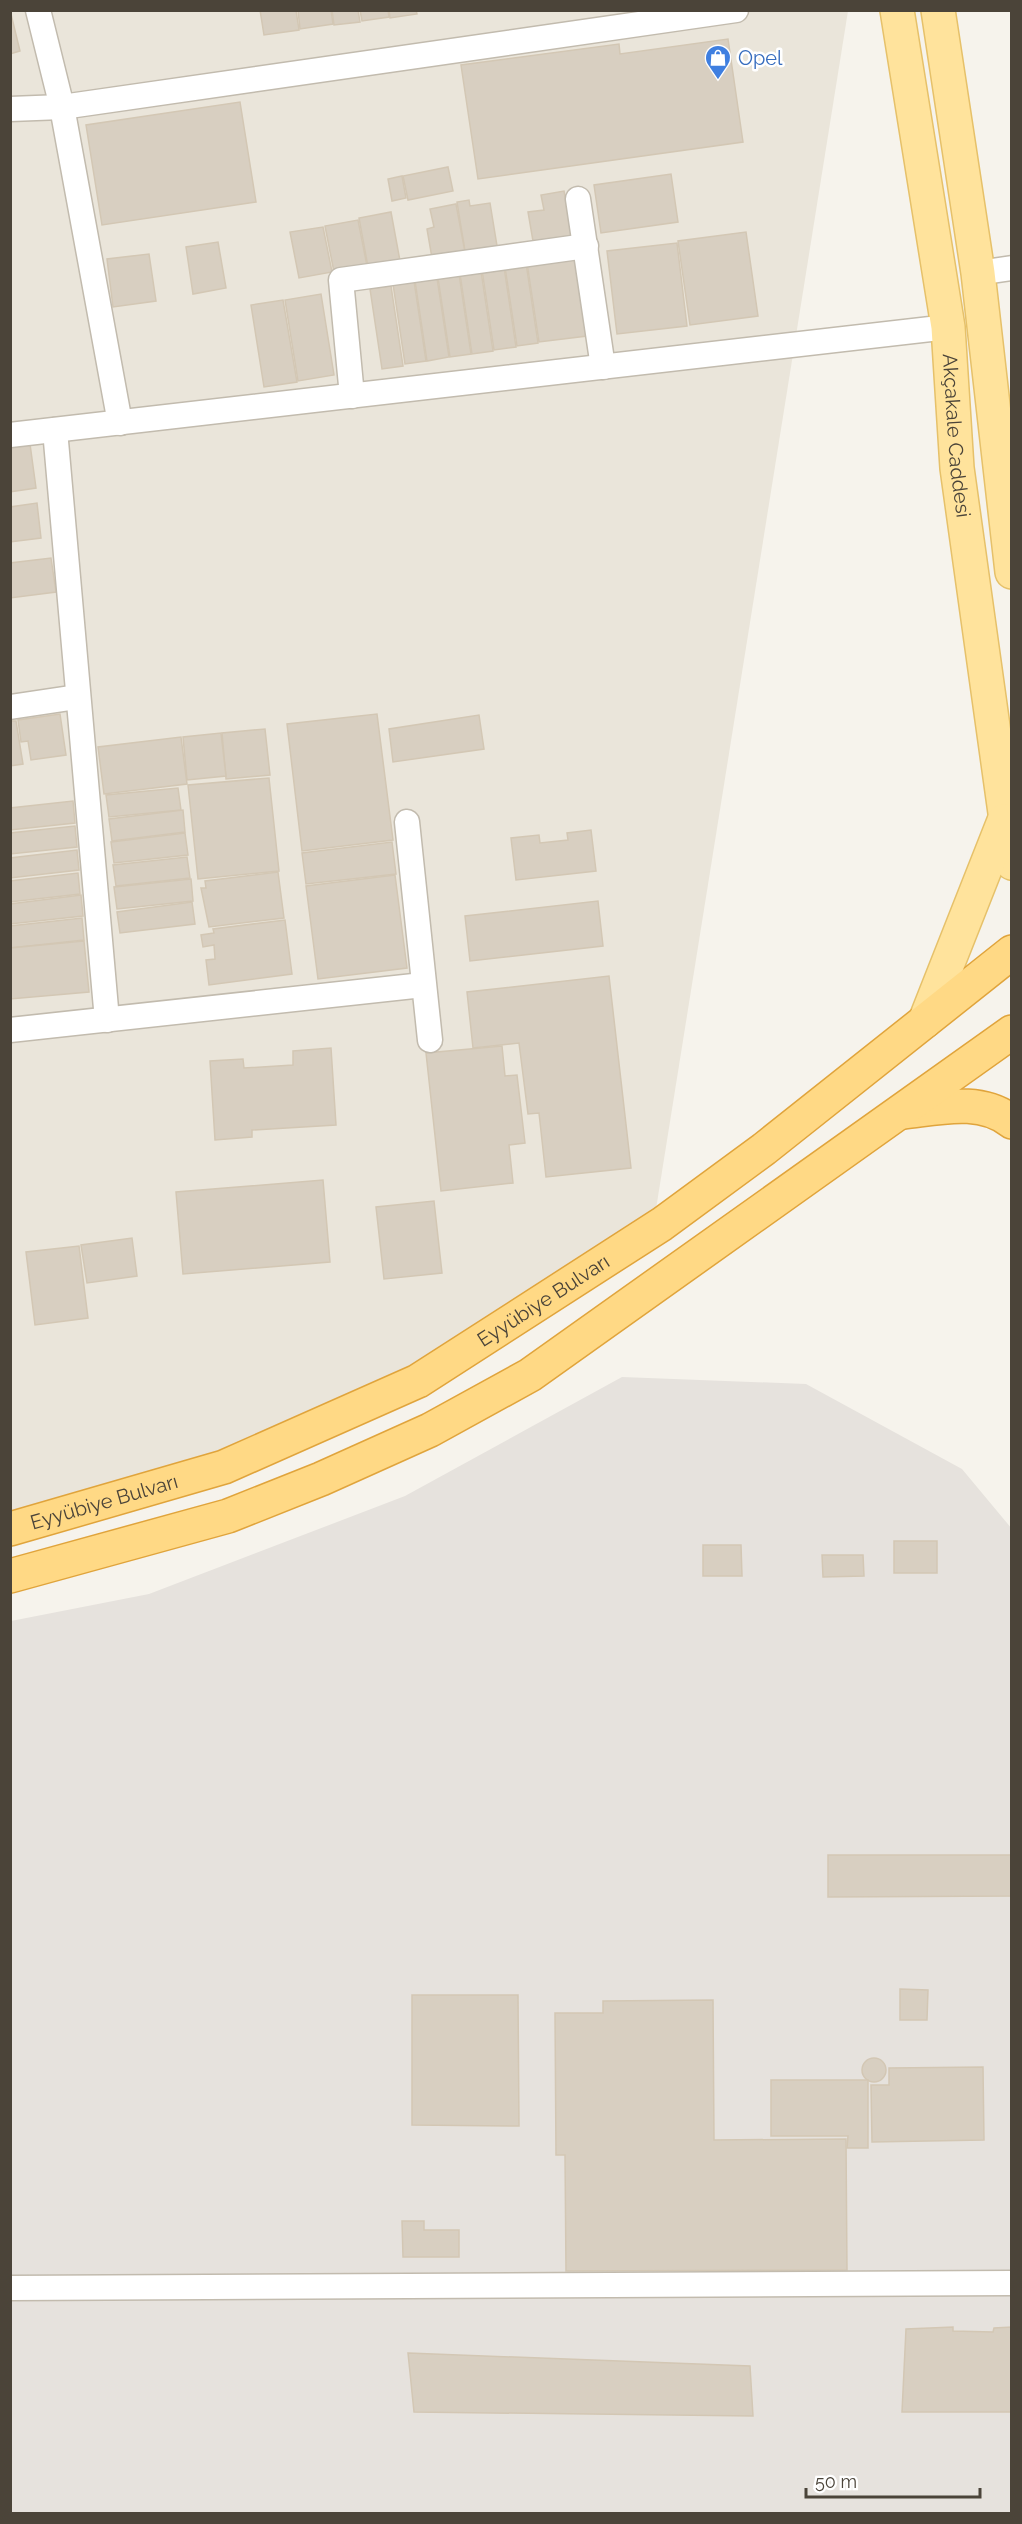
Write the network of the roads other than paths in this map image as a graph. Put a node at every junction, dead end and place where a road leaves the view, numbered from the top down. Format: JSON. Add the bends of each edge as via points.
{"nodes":[{"id":1,"x":38,"y":10,"type":"edge"},
{"id":2,"x":736,"y":10,"type":"edge"},
{"id":3,"x":897,"y":10,"type":"edge"},
{"id":4,"x":938,"y":10,"type":"edge"},
{"id":5,"x":62,"y":107,"type":"junction"},
{"id":6,"x":10,"y":109,"type":"edge"},
{"id":7,"x":578,"y":199,"type":"dead end"},
{"id":8,"x":586,"y":246,"type":"junction"},
{"id":9,"x":1011,"y":268,"type":"edge"},
{"id":10,"x":978,"y":273,"type":"junction"},
{"id":11,"x":948,"y":327,"type":"junction"},
{"id":12,"x":603,"y":367,"type":"junction"},
{"id":13,"x":352,"y":396,"type":"junction"},
{"id":14,"x":120,"y":423,"type":"junction"},
{"id":15,"x":55,"y":430,"type":"junction"},
{"id":16,"x":10,"y":435,"type":"edge"},
{"id":17,"x":1011,"y":572,"type":"edge"},
{"id":18,"x":77,"y":697,"type":"junction"},
{"id":19,"x":10,"y":706,"type":"edge"},
{"id":20,"x":1006,"y":816,"type":"junction"},
{"id":21,"x":407,"y":822,"type":"dead end"},
{"id":22,"x":1011,"y":863,"type":"edge"},
{"id":23,"x":1011,"y":952,"type":"edge"},
{"id":24,"x":423,"y":985,"type":"junction"},
{"id":25,"x":107,"y":1020,"type":"junction"},
{"id":26,"x":925,"y":1021,"type":"junction"},
{"id":27,"x":10,"y":1030,"type":"edge"},
{"id":28,"x":1011,"y":1032,"type":"edge"},
{"id":29,"x":430,"y":1040,"type":"dead end"},
{"id":30,"x":901,"y":1112,"type":"junction"},
{"id":31,"x":1011,"y":1122,"type":"edge"},
{"id":32,"x":10,"y":1529,"type":"edge"},
{"id":33,"x":10,"y":1576,"type":"edge"},
{"id":34,"x":1011,"y":2283,"type":"edge"},
{"id":35,"x":10,"y":2288,"type":"edge"}],
"edges":[{"from":1,"to":5,"type":"street"},
{"from":2,"to":5,"type":"street"},
{"from":3,"to":11,"type":"main road","name":"Akçakale Caddesi"},
{"from":4,"to":10,"type":"main road","name":"Akçakale Caddesi"},
{"from":5,"to":6,"type":"street"},
{"from":5,"to":14,"type":"street"},
{"from":7,"to":8,"type":"street"},
{"from":8,"to":12,"type":"street"},
{"from":8,"to":13,"type":"street","via":[[341,280]]},
{"from":9,"to":10,"type":"street"},
{"from":10,"to":17,"type":"main road","name":"Akçakale Caddesi"},
{"from":11,"to":12,"type":"street"},
{"from":11,"to":20,"type":"main road","name":"Akçakale Caddesi","via":[[957,468]]},
{"from":12,"to":13,"type":"street"},
{"from":13,"to":14,"type":"street"},
{"from":14,"to":15,"type":"street"},
{"from":15,"to":16,"type":"street"},
{"from":15,"to":18,"type":"street"},
{"from":18,"to":19,"type":"street"},
{"from":18,"to":25,"type":"street"},
{"from":20,"to":22,"type":"main road","name":"Akçakale Caddesi"},
{"from":20,"to":26,"type":"main road"},
{"from":21,"to":24,"type":"street"},
{"from":23,"to":26,"type":"highway","name":"Eyyübiye Bulvarı"},
{"from":24,"to":25,"type":"street"},
{"from":24,"to":29,"type":"street"},
{"from":25,"to":27,"type":"street"},
{"from":26,"to":32,"type":"highway","name":"Eyyübiye Bulvarı","via":[[662,1224],[418,1381],[224,1467]]},
{"from":28,"to":30,"type":"highway"},
{"from":30,"to":31,"type":"highway","via":[[972,1105]]},
{"from":30,"to":33,"type":"highway","via":[[530,1375],[430,1430],[228,1516]]},
{"from":34,"to":35,"type":"street"}]}
